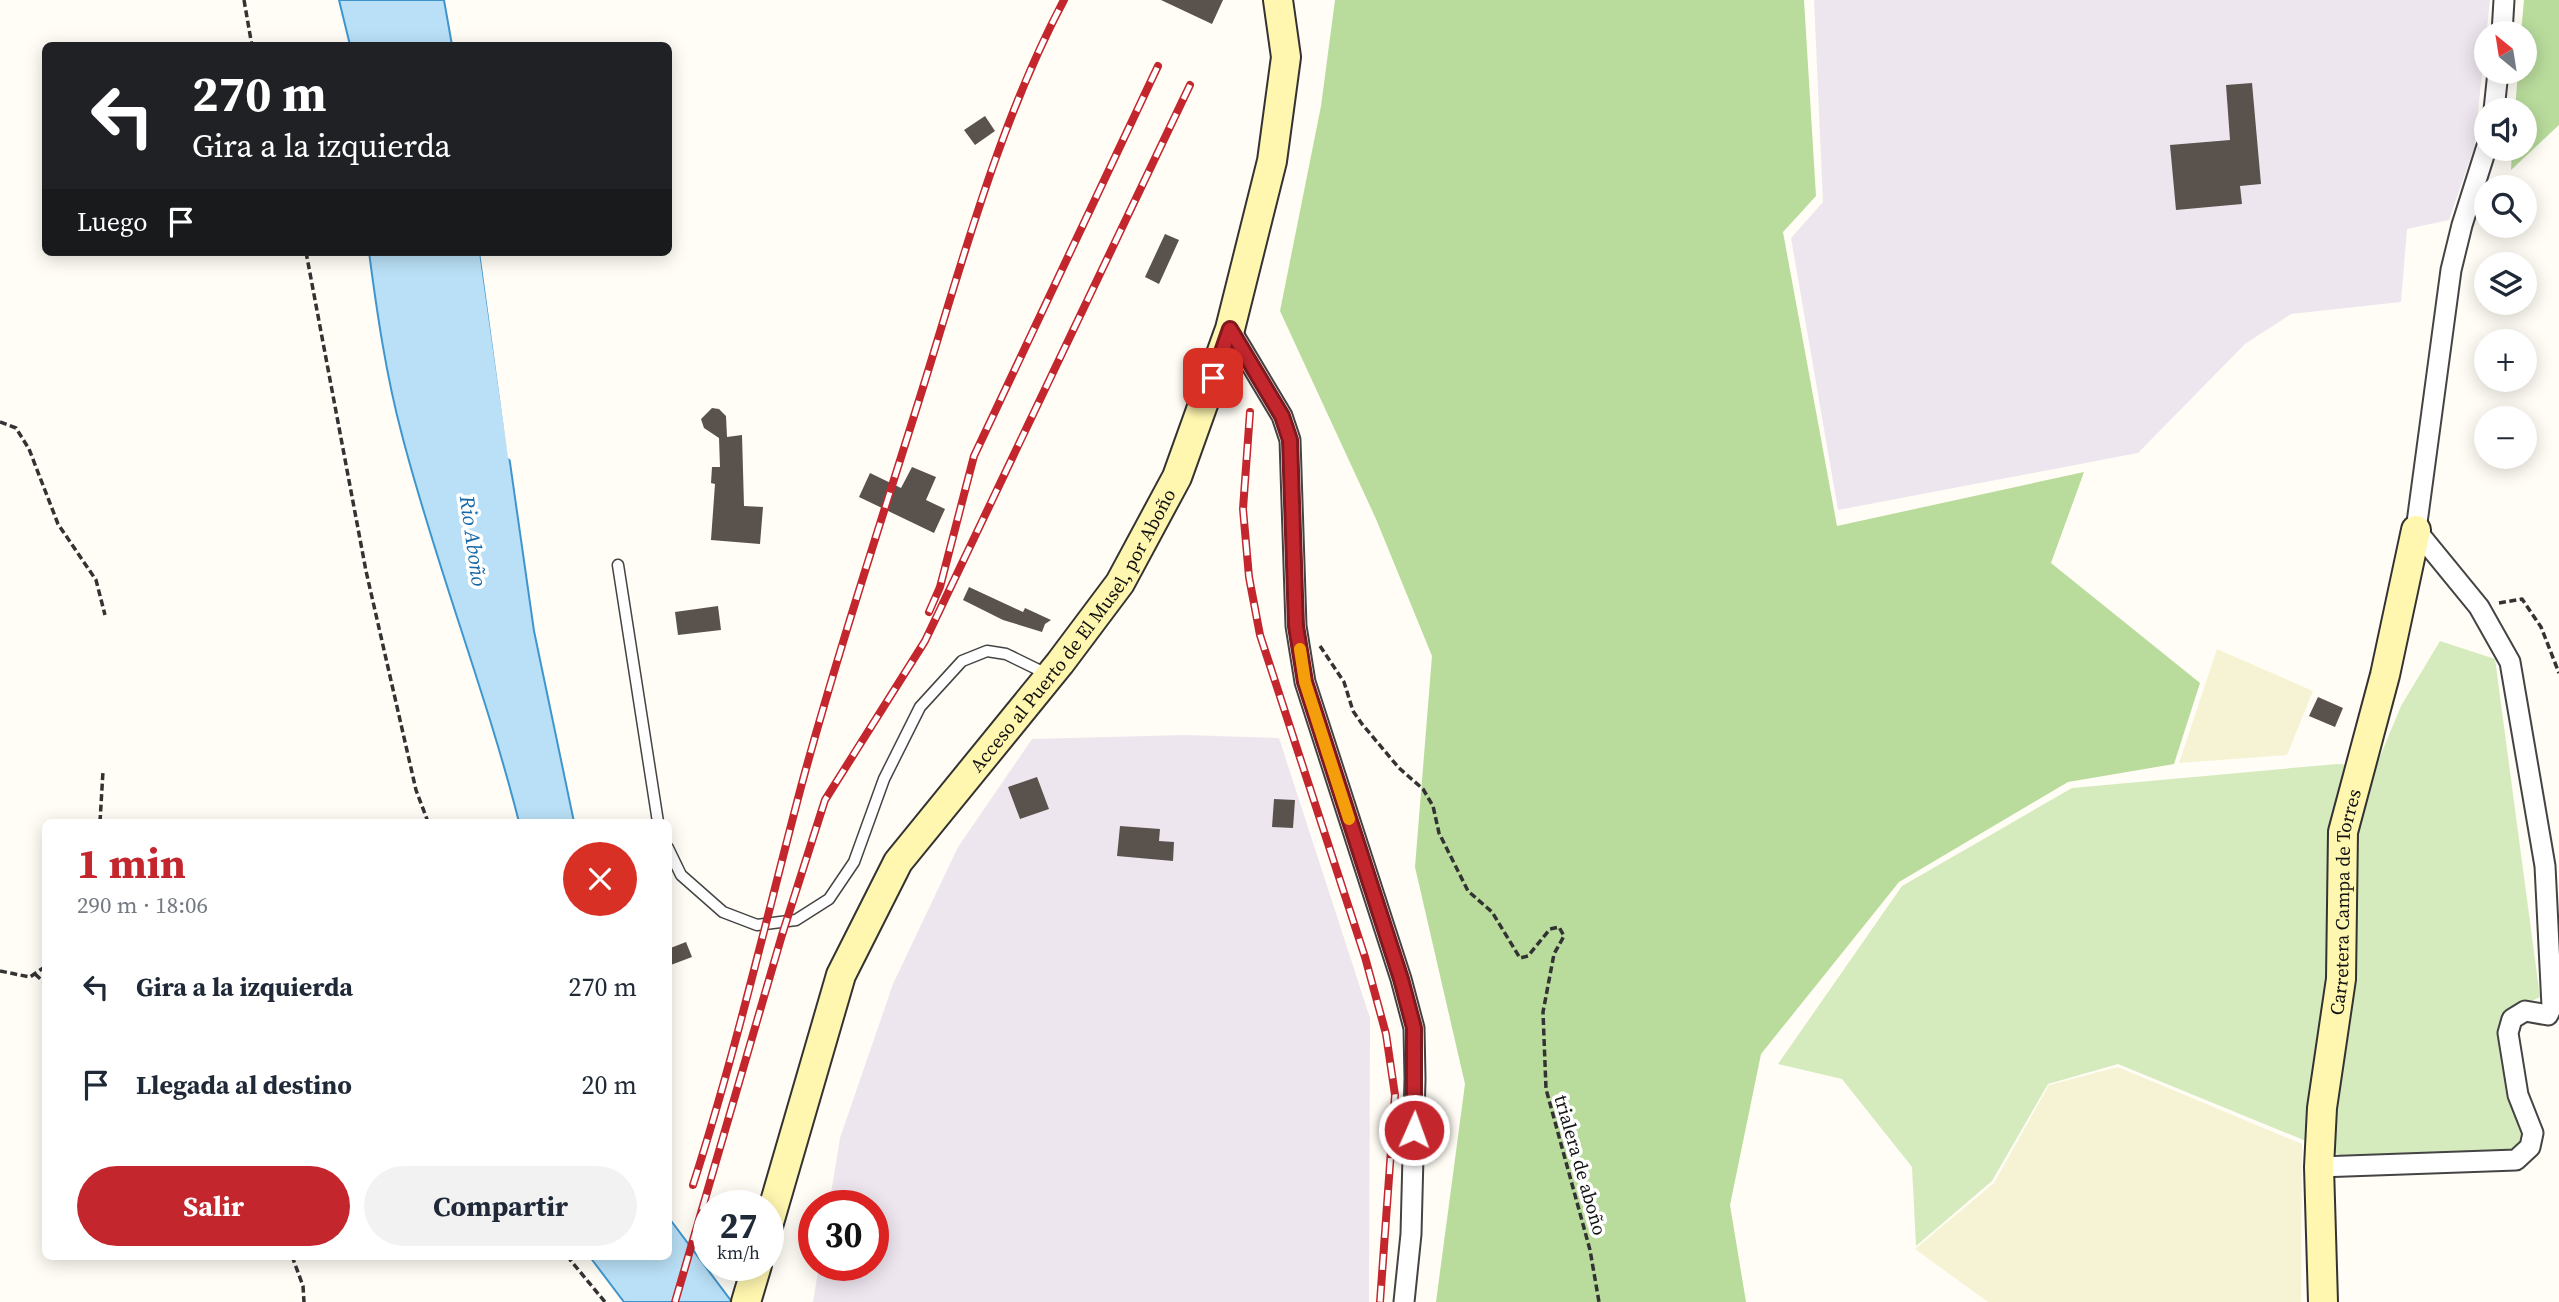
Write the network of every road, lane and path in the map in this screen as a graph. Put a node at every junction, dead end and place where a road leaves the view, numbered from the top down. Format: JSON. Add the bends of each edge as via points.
{"nodes":[{"id":1,"x":244,"y":0,"type":"edge"},
{"id":2,"x":1278,"y":0,"type":"edge"},
{"id":3,"x":2504,"y":0,"type":"edge"},
{"id":4,"x":2503,"y":21,"type":"edge"},
{"id":5,"x":251,"y":42,"type":"edge"},
{"id":6,"x":2482,"y":161,"type":"edge"},
{"id":7,"x":307,"y":256,"type":"edge"},
{"id":8,"x":1230,"y":329,"type":"junction"},
{"id":9,"x":0,"y":422,"type":"edge"},
{"id":10,"x":2418,"y":519,"type":"junction"},
{"id":11,"x":618,"y":565,"type":"dead end"},
{"id":12,"x":2479,"y":607,"type":"junction"},
{"id":13,"x":105,"y":615,"type":"dead end"},
{"id":14,"x":1315,"y":639,"type":"dead end"},
{"id":15,"x":2559,"y":673,"type":"edge"},
{"id":16,"x":1051,"y":675,"type":"junction"},
{"id":17,"x":103,"y":771,"type":"dead end"},
{"id":18,"x":100,"y":819,"type":"edge"},
{"id":19,"x":427,"y":819,"type":"edge"},
{"id":20,"x":658,"y":819,"type":"edge"},
{"id":21,"x":672,"y":856,"type":"edge"},
{"id":22,"x":42,"y":970,"type":"edge"},
{"id":23,"x":0,"y":971,"type":"edge"},
{"id":24,"x":35,"y":974,"type":"junction"},
{"id":25,"x":42,"y":980,"type":"edge"},
{"id":26,"x":2319,"y":1167,"type":"junction"},
{"id":27,"x":778,"y":1190,"type":"edge"},
{"id":28,"x":293,"y":1260,"type":"edge"},
{"id":29,"x":570,"y":1260,"type":"edge"},
{"id":30,"x":752,"y":1281,"type":"edge"},
{"id":31,"x":304,"y":1302,"type":"edge"},
{"id":32,"x":605,"y":1302,"type":"edge"},
{"id":33,"x":746,"y":1302,"type":"edge"},
{"id":34,"x":1404,"y":1302,"type":"edge"},
{"id":35,"x":1599,"y":1302,"type":"edge"},
{"id":36,"x":2323,"y":1302,"type":"edge"}],
"edges":[{"from":1,"to":5,"type":"path"},
{"from":2,"to":8,"type":"street","name":"Acceso al Puerto de El Musel, por Aboño","via":[[1286,57],[1274,148]]},
{"from":3,"to":4,"type":"street"},
{"from":6,"to":10,"type":"street","via":[[2451,270]]},
{"from":7,"to":19,"type":"path","via":[[366,570],[416,790]]},
{"from":8,"to":16,"type":"street","name":"Acceso al Puerto de El Musel, por Aboño","via":[[1177,477],[1120,583]]},
{"from":8,"to":34,"type":"street","via":[[1282,416],[1290,440],[1296,626],[1305,682],[1414,1028],[1410,1234]]},
{"from":9,"to":13,"type":"path","via":[[16,428],[29,449],[58,524],[96,580]]},
{"from":10,"to":12,"type":"street"},
{"from":10,"to":26,"type":"street","name":"Carretera Campa de Torres","via":[[2385,675],[2343,832],[2341,979],[2322,1108]]},
{"from":11,"to":20,"type":"lane"},
{"from":12,"to":15,"type":"path","via":[[2522,599],[2540,627]]},
{"from":12,"to":26,"type":"street","via":[[2510,662],[2544,866],[2552,1006],[2548,1015],[2525,1011],[2512,1019],[2508,1033],[2518,1095],[2533,1133],[2530,1147],[2516,1160],[2495,1162]]},
{"from":14,"to":35,"type":"path","name":"trialera de aboño","via":[[1344,682],[1353,712],[1399,768],[1423,789],[1468,891],[1492,912],[1520,958],[1528,956],[1550,929],[1559,927],[1564,936],[1554,954],[1544,1012],[1545,1089],[1590,1250]]},
{"from":16,"to":21,"type":"lane","via":[[1006,654],[987,651],[962,661],[920,707],[884,779],[854,862],[829,898],[796,920],[757,925],[723,912],[681,875]]},
{"from":16,"to":27,"type":"street","name":"Acceso al Puerto de El Musel, por Aboño","via":[[898,862],[841,975]]},
{"from":17,"to":18,"type":"path"},
{"from":22,"to":24,"type":"path"},
{"from":23,"to":24,"type":"path"},
{"from":24,"to":25,"type":"path"},
{"from":26,"to":36,"type":"street","name":"Carretera Campa de Torres"},
{"from":28,"to":31,"type":"path"},
{"from":29,"to":32,"type":"path"},
{"from":30,"to":33,"type":"street"}]}
